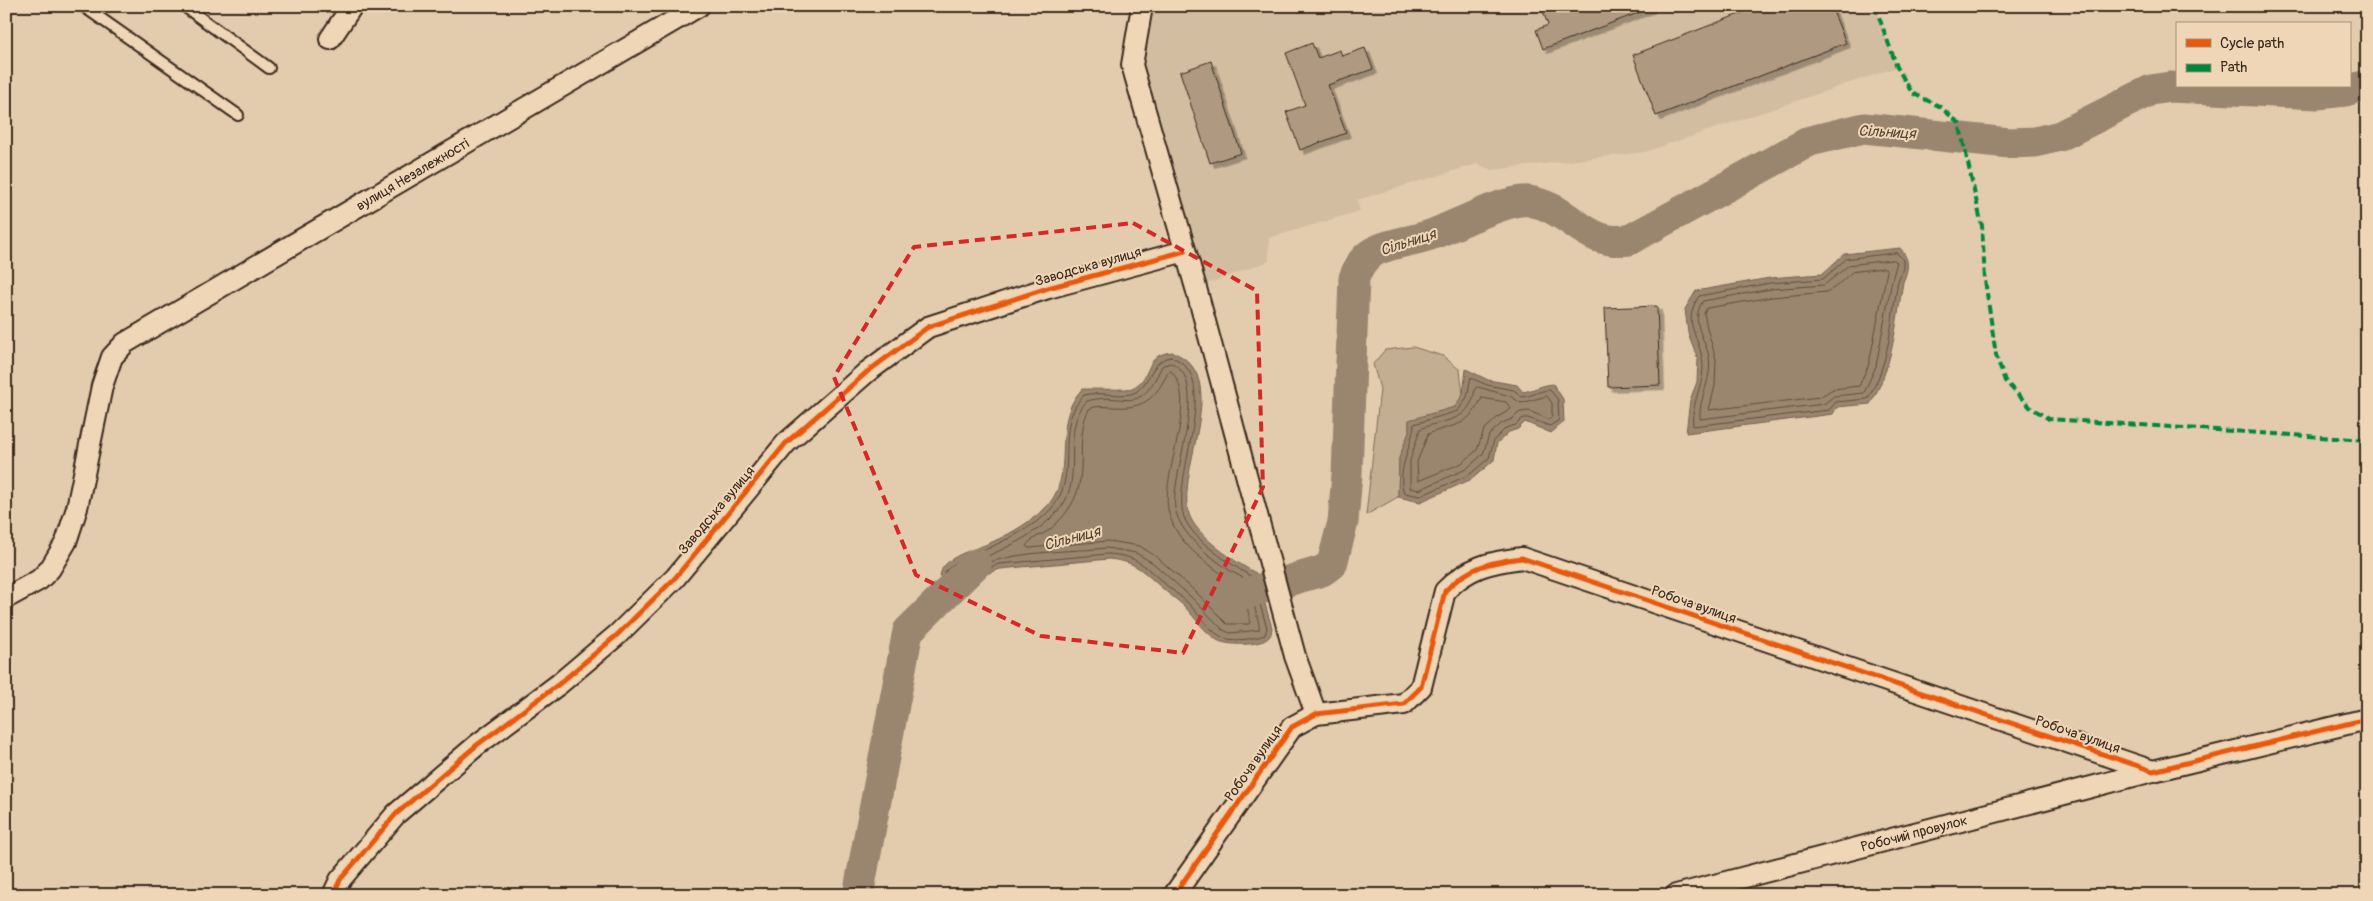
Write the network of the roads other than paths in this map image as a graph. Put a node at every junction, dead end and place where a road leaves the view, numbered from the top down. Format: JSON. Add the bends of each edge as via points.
{"nodes":[{"id":1,"x":83,"y":6,"type":"edge"},
{"id":2,"x":184,"y":6,"type":"edge"},
{"id":3,"x":352,"y":6,"type":"edge"},
{"id":4,"x":698,"y":6,"type":"edge"},
{"id":5,"x":1142,"y":6,"type":"edge"},
{"id":6,"x":330,"y":39,"type":"dead end"},
{"id":7,"x":269,"y":68,"type":"dead end"},
{"id":8,"x":238,"y":115,"type":"dead end"},
{"id":9,"x":1185,"y":251,"type":"junction"},
{"id":10,"x":6,"y":598,"type":"edge"},
{"id":11,"x":1316,"y":714,"type":"junction"},
{"id":12,"x":2367,"y":719,"type":"edge"},
{"id":13,"x":2153,"y":771,"type":"junction"},
{"id":14,"x":333,"y":895,"type":"edge"},
{"id":15,"x":1174,"y":895,"type":"edge"},
{"id":16,"x":1676,"y":895,"type":"edge"}],
"edges":[{"from":1,"to":8,"type":"lane"},
{"from":2,"to":7,"type":"lane"},
{"from":3,"to":6,"type":"street"},
{"from":4,"to":10,"type":"street","name":"вулиця Незалежності","via":[[125,343],[112,357],[102,386],[77,508],[66,542],[50,569],[39,580]]},
{"from":5,"to":9,"type":"street","via":[[1132,64]]},
{"from":9,"to":11,"type":"street","via":[[1295,656]]},
{"from":9,"to":14,"type":"street","name":"Заводська вулиця","via":[[1048,288],[928,327],[867,372],[786,443],[675,578],[617,635],[559,684],[477,745],[396,814],[340,880]]},
{"from":11,"to":13,"type":"street","name":"Робоча вулиця","via":[[1404,704],[1421,687],[1445,591],[1456,579],[1490,562],[1522,558]]},
{"from":11,"to":15,"type":"street","name":"Робоча вулиця","via":[[1292,727]]},
{"from":12,"to":13,"type":"street"},
{"from":13,"to":16,"type":"street","name":"Робочий провулок"}]}
